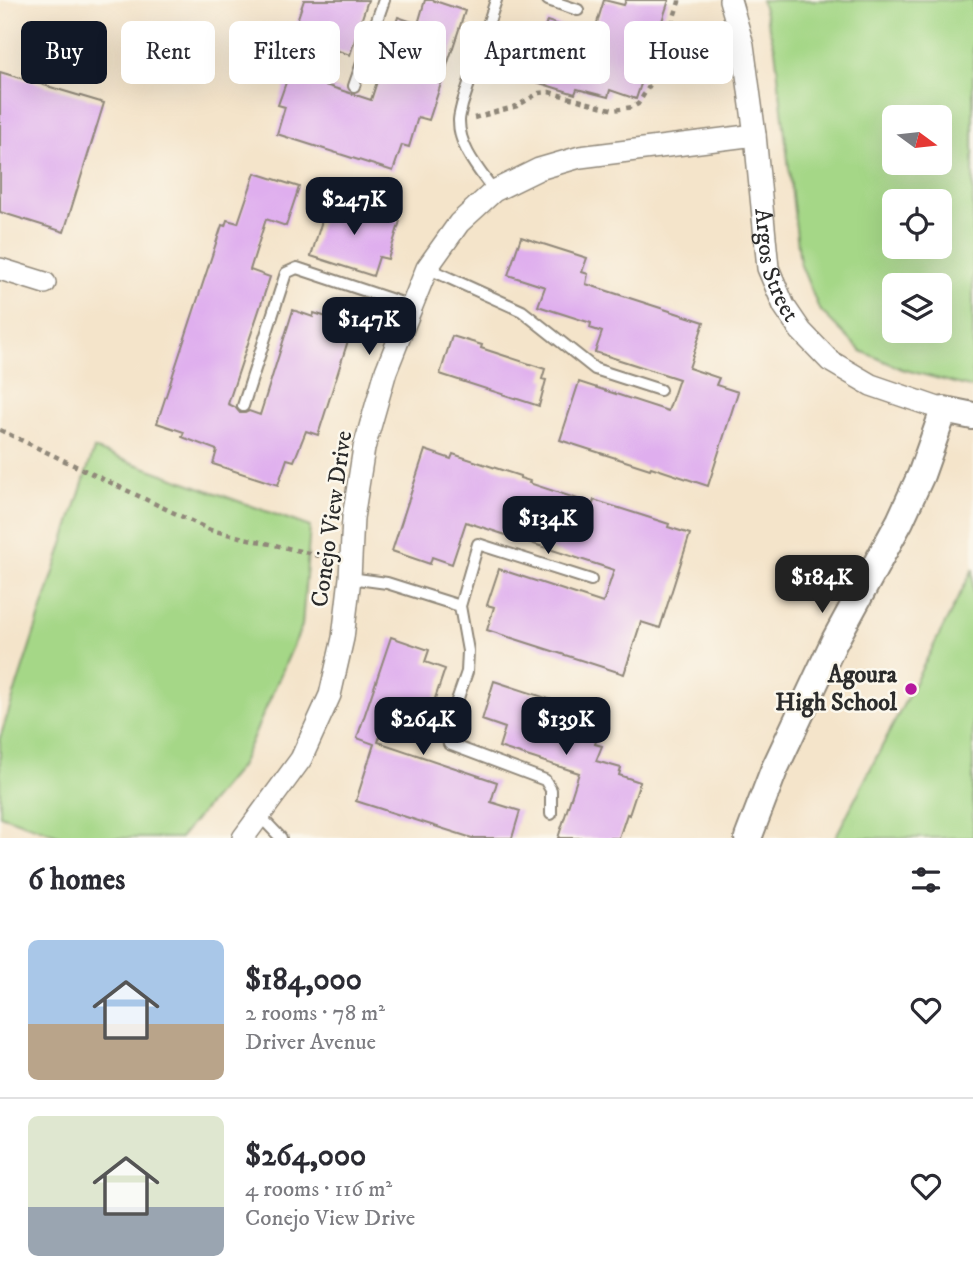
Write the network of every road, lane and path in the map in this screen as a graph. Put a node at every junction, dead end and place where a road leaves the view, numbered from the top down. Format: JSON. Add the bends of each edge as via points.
{"nodes":[{"id":1,"x":384,"y":0,"type":"edge"},
{"id":2,"x":496,"y":0,"type":"edge"},
{"id":3,"x":548,"y":0,"type":"edge"},
{"id":4,"x":679,"y":0,"type":"edge"},
{"id":5,"x":730,"y":0,"type":"edge"},
{"id":6,"x":578,"y":10,"type":"dead end"},
{"id":7,"x":354,"y":86,"type":"dead end"},
{"id":8,"x":459,"y":121,"type":"junction"},
{"id":9,"x":755,"y":135,"type":"junction"},
{"id":10,"x":494,"y":191,"type":"junction"},
{"id":11,"x":427,"y":268,"type":"junction"},
{"id":12,"x":0,"y":269,"type":"edge"},
{"id":13,"x":46,"y":283,"type":"dead end"},
{"id":14,"x":411,"y":306,"type":"junction"},
{"id":15,"x":660,"y":390,"type":"dead end"},
{"id":16,"x":243,"y":406,"type":"dead end"},
{"id":17,"x":944,"y":410,"type":"junction"},
{"id":18,"x":973,"y":416,"type":"edge"},
{"id":19,"x":0,"y":430,"type":"edge"},
{"id":20,"x":329,"y":561,"type":"dead end"},
{"id":21,"x":350,"y":578,"type":"junction"},
{"id":22,"x":591,"y":580,"type":"dead end"},
{"id":23,"x":460,"y":606,"type":"junction"},
{"id":24,"x":551,"y":814,"type":"dead end"},
{"id":25,"x":260,"y":816,"type":"junction"},
{"id":26,"x":243,"y":838,"type":"edge"},
{"id":27,"x":281,"y":838,"type":"edge"},
{"id":28,"x":748,"y":838,"type":"edge"}],
"edges":[{"from":1,"to":7,"type":"lane"},
{"from":2,"to":8,"type":"lane"},
{"from":3,"to":6,"type":"lane"},
{"from":4,"to":8,"type":"path","via":[[653,80],[633,107],[614,110],[548,92],[517,106]]},
{"from":5,"to":9,"type":"street","name":"Argos Street","via":[[743,45]]},
{"from":8,"to":10,"type":"lane","via":[[468,154]]},
{"from":9,"to":10,"type":"street","name":"Conejo View Drive","via":[[580,157],[539,169]]},
{"from":9,"to":17,"type":"street","name":"Argos Street","via":[[768,268],[801,331],[830,361],[871,385]]},
{"from":10,"to":11,"type":"street","name":"Conejo View Drive","via":[[459,223]]},
{"from":11,"to":14,"type":"street","name":"Conejo View Drive"},
{"from":11,"to":15,"type":"lane","via":[[522,311],[594,369]]},
{"from":12,"to":13,"type":"street"},
{"from":14,"to":16,"type":"lane","via":[[297,268],[286,274]]},
{"from":14,"to":21,"type":"street","name":"Conejo View Drive","via":[[364,448]]},
{"from":17,"to":18,"type":"street","name":"Argos Street"},
{"from":17,"to":28,"type":"street","via":[[900,521],[834,642],[774,770]]},
{"from":19,"to":20,"type":"path","via":[[210,530]]},
{"from":21,"to":23,"type":"lane","via":[[387,583]]},
{"from":21,"to":25,"type":"street","name":"Conejo View Drive","via":[[330,695],[301,760]]},
{"from":22,"to":23,"type":"lane","via":[[478,544]]},
{"from":23,"to":24,"type":"lane","via":[[467,671],[446,732],[449,744],[545,780],[551,790]]},
{"from":25,"to":26,"type":"street","name":"Conejo View Drive"},
{"from":25,"to":27,"type":"lane"}]}
